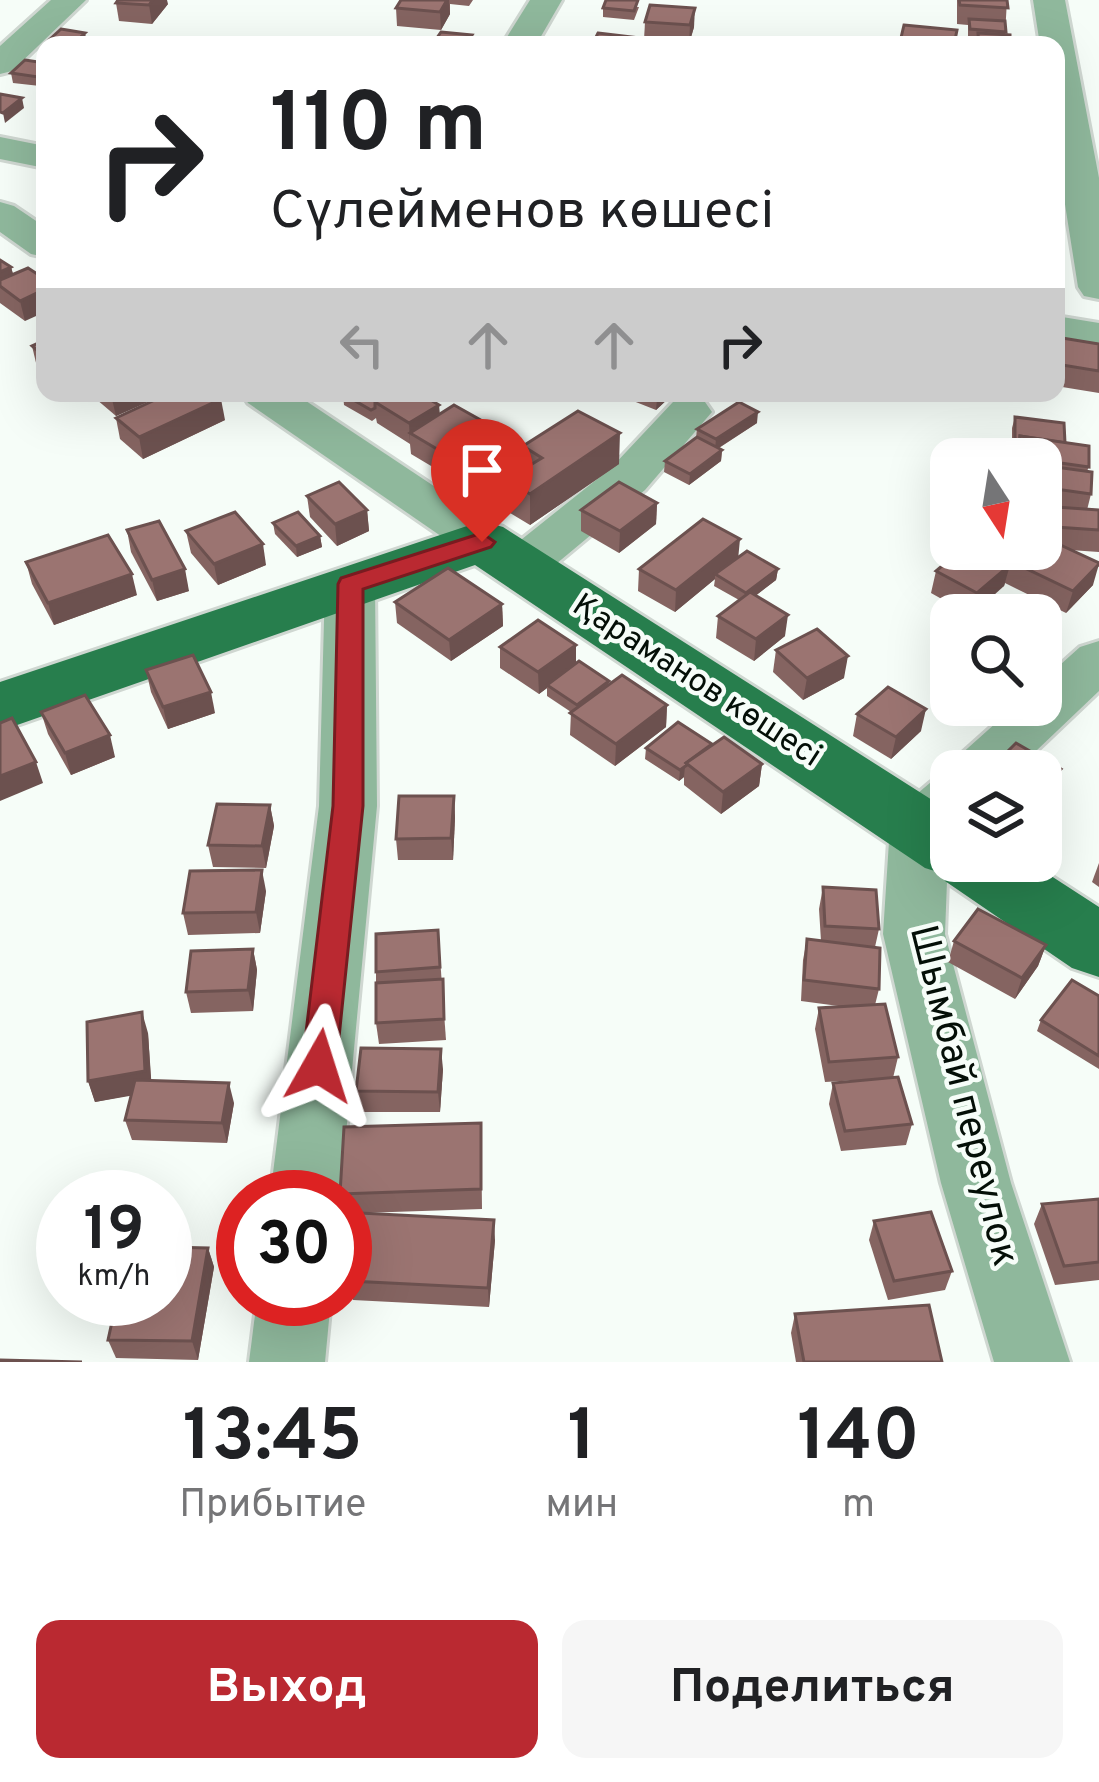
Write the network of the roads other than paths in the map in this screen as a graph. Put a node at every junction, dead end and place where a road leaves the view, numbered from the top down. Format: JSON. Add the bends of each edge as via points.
{"nodes":[{"id":1,"x":70,"y":0,"type":"edge"},
{"id":2,"x":546,"y":0,"type":"edge"},
{"id":3,"x":1049,"y":0,"type":"edge"},
{"id":4,"x":524,"y":36,"type":"edge"},
{"id":5,"x":1055,"y":36,"type":"edge"},
{"id":6,"x":0,"y":64,"type":"edge"},
{"id":7,"x":1065,"y":92,"type":"edge"},
{"id":8,"x":0,"y":148,"type":"edge"},
{"id":9,"x":36,"y":155,"type":"edge"},
{"id":10,"x":0,"y":214,"type":"edge"},
{"id":11,"x":36,"y":238,"type":"edge"},
{"id":12,"x":1099,"y":287,"type":"edge"},
{"id":13,"x":1065,"y":330,"type":"edge"},
{"id":14,"x":1099,"y":336,"type":"edge"},
{"id":15,"x":277,"y":402,"type":"edge"},
{"id":16,"x":688,"y":412,"type":"dead end"},
{"id":17,"x":501,"y":554,"type":"junction"},
{"id":18,"x":350,"y":584,"type":"junction"},
{"id":19,"x":1099,"y":660,"type":"edge"},
{"id":20,"x":0,"y":707,"type":"edge"},
{"id":21,"x":1002,"y":750,"type":"edge"},
{"id":22,"x":930,"y":822,"type":"edge"},
{"id":23,"x":932,"y":882,"type":"edge"},
{"id":24,"x":1013,"y":882,"type":"edge"},
{"id":25,"x":1099,"y":946,"type":"edge"},
{"id":26,"x":308,"y":1170,"type":"edge"},
{"id":27,"x":290,"y":1326,"type":"edge"},
{"id":28,"x":286,"y":1362,"type":"edge"},
{"id":29,"x":1032,"y":1362,"type":"edge"}],
"edges":[{"from":1,"to":6,"type":"street"},
{"from":2,"to":4,"type":"street"},
{"from":3,"to":5,"type":"street"},
{"from":7,"to":12,"type":"street"},
{"from":8,"to":9,"type":"street"},
{"from":10,"to":11,"type":"street"},
{"from":13,"to":14,"type":"street"},
{"from":15,"to":17,"type":"street","name":"Қараманов көшесі"},
{"from":16,"to":17,"type":"street","via":[[628,479]]},
{"from":17,"to":18,"type":"main road"},
{"from":17,"to":22,"type":"main road","name":"Қараманов көшесі"},
{"from":18,"to":20,"type":"main road"},
{"from":18,"to":26,"type":"street","via":[[348,806]]},
{"from":19,"to":21,"type":"street"},
{"from":23,"to":29,"type":"street","name":"Шымбай переулок","via":[[914,934],[976,1183]]},
{"from":24,"to":25,"type":"main road","name":"Қараманов көшесі"},
{"from":27,"to":28,"type":"street"}]}
